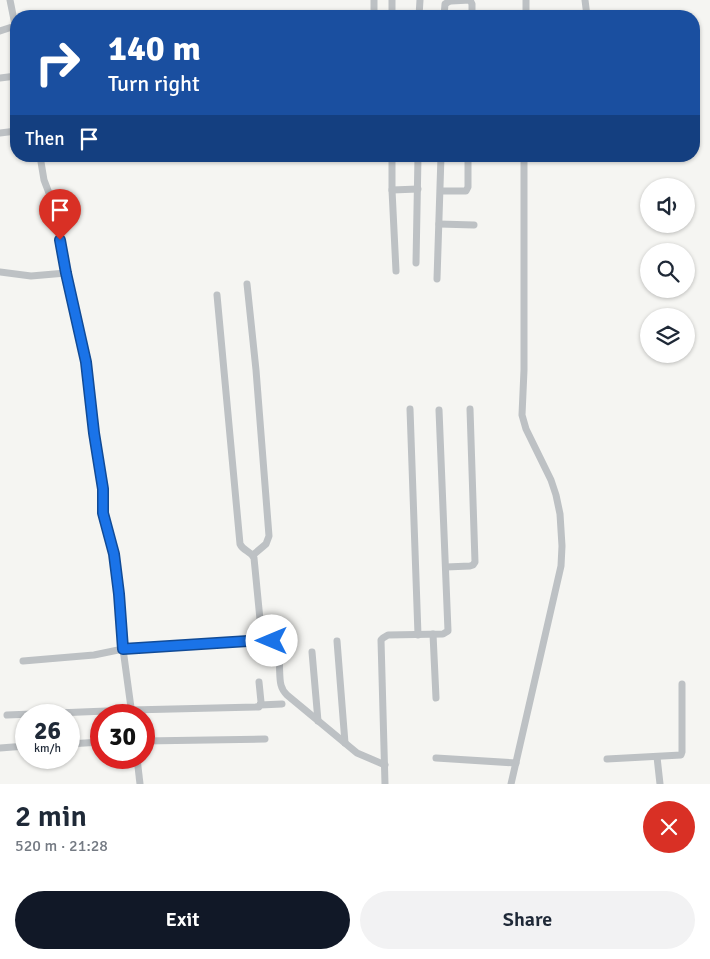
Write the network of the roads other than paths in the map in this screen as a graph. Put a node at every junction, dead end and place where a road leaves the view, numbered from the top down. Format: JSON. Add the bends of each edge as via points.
{"nodes":[{"id":1,"x":451,"y":0,"type":"edge"},
{"id":2,"x":444,"y":10,"type":"edge"},
{"id":3,"x":472,"y":10,"type":"edge"},
{"id":4,"x":41,"y":162,"type":"edge"},
{"id":5,"x":392,"y":162,"type":"edge"},
{"id":6,"x":418,"y":162,"type":"edge"},
{"id":7,"x":442,"y":162,"type":"edge"},
{"id":8,"x":468,"y":162,"type":"edge"},
{"id":9,"x":524,"y":162,"type":"edge"},
{"id":10,"x":418,"y":189,"type":"junction"},
{"id":11,"x":392,"y":190,"type":"junction"},
{"id":12,"x":441,"y":191,"type":"junction"},
{"id":13,"x":440,"y":224,"type":"junction"},
{"id":14,"x":474,"y":225,"type":"dead end"},
{"id":15,"x":416,"y":263,"type":"dead end"},
{"id":16,"x":396,"y":271,"type":"dead end"},
{"id":17,"x":0,"y":272,"type":"edge"},
{"id":18,"x":66,"y":273,"type":"junction"},
{"id":19,"x":437,"y":279,"type":"dead end"},
{"id":20,"x":247,"y":284,"type":"dead end"},
{"id":21,"x":217,"y":295,"type":"dead end"},
{"id":22,"x":410,"y":409,"type":"dead end"},
{"id":23,"x":470,"y":409,"type":"dead end"},
{"id":24,"x":440,"y":410,"type":"dead end"},
{"id":25,"x":253,"y":555,"type":"junction"},
{"id":26,"x":446,"y":567,"type":"junction"},
{"id":27,"x":433,"y":634,"type":"junction"},
{"id":28,"x":418,"y":635,"type":"junction"},
{"id":29,"x":262,"y":640,"type":"junction"},
{"id":30,"x":337,"y":641,"type":"dead end"},
{"id":31,"x":123,"y":649,"type":"junction"},
{"id":32,"x":312,"y":652,"type":"dead end"},
{"id":33,"x":23,"y":661,"type":"dead end"},
{"id":34,"x":259,"y":682,"type":"dead end"},
{"id":35,"x":682,"y":684,"type":"dead end"},
{"id":36,"x":436,"y":698,"type":"dead end"},
{"id":37,"x":130,"y":704,"type":"edge"},
{"id":38,"x":282,"y":704,"type":"dead end"},
{"id":39,"x":260,"y":705,"type":"junction"},
{"id":40,"x":155,"y":712,"type":"edge"},
{"id":41,"x":90,"y":714,"type":"edge"},
{"id":42,"x":7,"y":715,"type":"dead end"},
{"id":43,"x":318,"y":721,"type":"junction"},
{"id":44,"x":266,"y":739,"type":"dead end"},
{"id":45,"x":155,"y":741,"type":"edge"},
{"id":46,"x":346,"y":743,"type":"junction"},
{"id":47,"x":15,"y":747,"type":"edge"},
{"id":48,"x":0,"y":748,"type":"edge"},
{"id":49,"x":657,"y":757,"type":"junction"},
{"id":50,"x":436,"y":758,"type":"dead end"},
{"id":51,"x":607,"y":760,"type":"dead end"},
{"id":52,"x":516,"y":763,"type":"junction"},
{"id":53,"x":385,"y":765,"type":"junction"},
{"id":54,"x":138,"y":769,"type":"edge"},
{"id":55,"x":140,"y":784,"type":"edge"},
{"id":56,"x":385,"y":784,"type":"edge"},
{"id":57,"x":511,"y":784,"type":"edge"},
{"id":58,"x":660,"y":784,"type":"edge"}],
"edges":[{"from":1,"to":2,"type":"street","via":[[444,4]]},
{"from":1,"to":3,"type":"street","via":[[470,0]]},
{"from":4,"to":18,"type":"street","via":[[54,206]]},
{"from":5,"to":11,"type":"street"},
{"from":6,"to":10,"type":"street"},
{"from":7,"to":12,"type":"street"},
{"from":8,"to":12,"type":"street","via":[[466,191]]},
{"from":9,"to":52,"type":"street","via":[[522,414],[556,495],[562,556]]},
{"from":10,"to":11,"type":"street"},
{"from":10,"to":15,"type":"street"},
{"from":11,"to":16,"type":"street"},
{"from":12,"to":13,"type":"street"},
{"from":13,"to":14,"type":"street"},
{"from":13,"to":19,"type":"street"},
{"from":17,"to":18,"type":"street","via":[[31,276]]},
{"from":18,"to":31,"type":"street","via":[[86,362],[103,489],[103,513],[119,594]]},
{"from":20,"to":25,"type":"street","via":[[269,536],[266,544]]},
{"from":21,"to":25,"type":"street","via":[[240,544]]},
{"from":22,"to":28,"type":"street"},
{"from":23,"to":26,"type":"street","via":[[476,562],[470,566]]},
{"from":24,"to":26,"type":"street"},
{"from":25,"to":29,"type":"street"},
{"from":26,"to":27,"type":"street","via":[[448,631]]},
{"from":27,"to":28,"type":"street"},
{"from":27,"to":36,"type":"street"},
{"from":28,"to":53,"type":"street","via":[[388,635],[381,640]]},
{"from":29,"to":31,"type":"street"},
{"from":29,"to":43,"type":"street","via":[[272,641],[278,650],[283,691]]},
{"from":30,"to":46,"type":"street"},
{"from":31,"to":33,"type":"street","via":[[94,655]]},
{"from":31,"to":37,"type":"street"},
{"from":32,"to":43,"type":"street"},
{"from":34,"to":39,"type":"street"},
{"from":35,"to":49,"type":"street","via":[[681,755]]},
{"from":38,"to":39,"type":"street"},
{"from":39,"to":40,"type":"street"},
{"from":41,"to":42,"type":"street"},
{"from":43,"to":46,"type":"street"},
{"from":44,"to":45,"type":"street"},
{"from":46,"to":53,"type":"street","via":[[363,756]]},
{"from":47,"to":48,"type":"street"},
{"from":49,"to":51,"type":"street"},
{"from":49,"to":58,"type":"street"},
{"from":50,"to":52,"type":"street"},
{"from":52,"to":57,"type":"street"},
{"from":53,"to":56,"type":"street"},
{"from":54,"to":55,"type":"street"}]}
